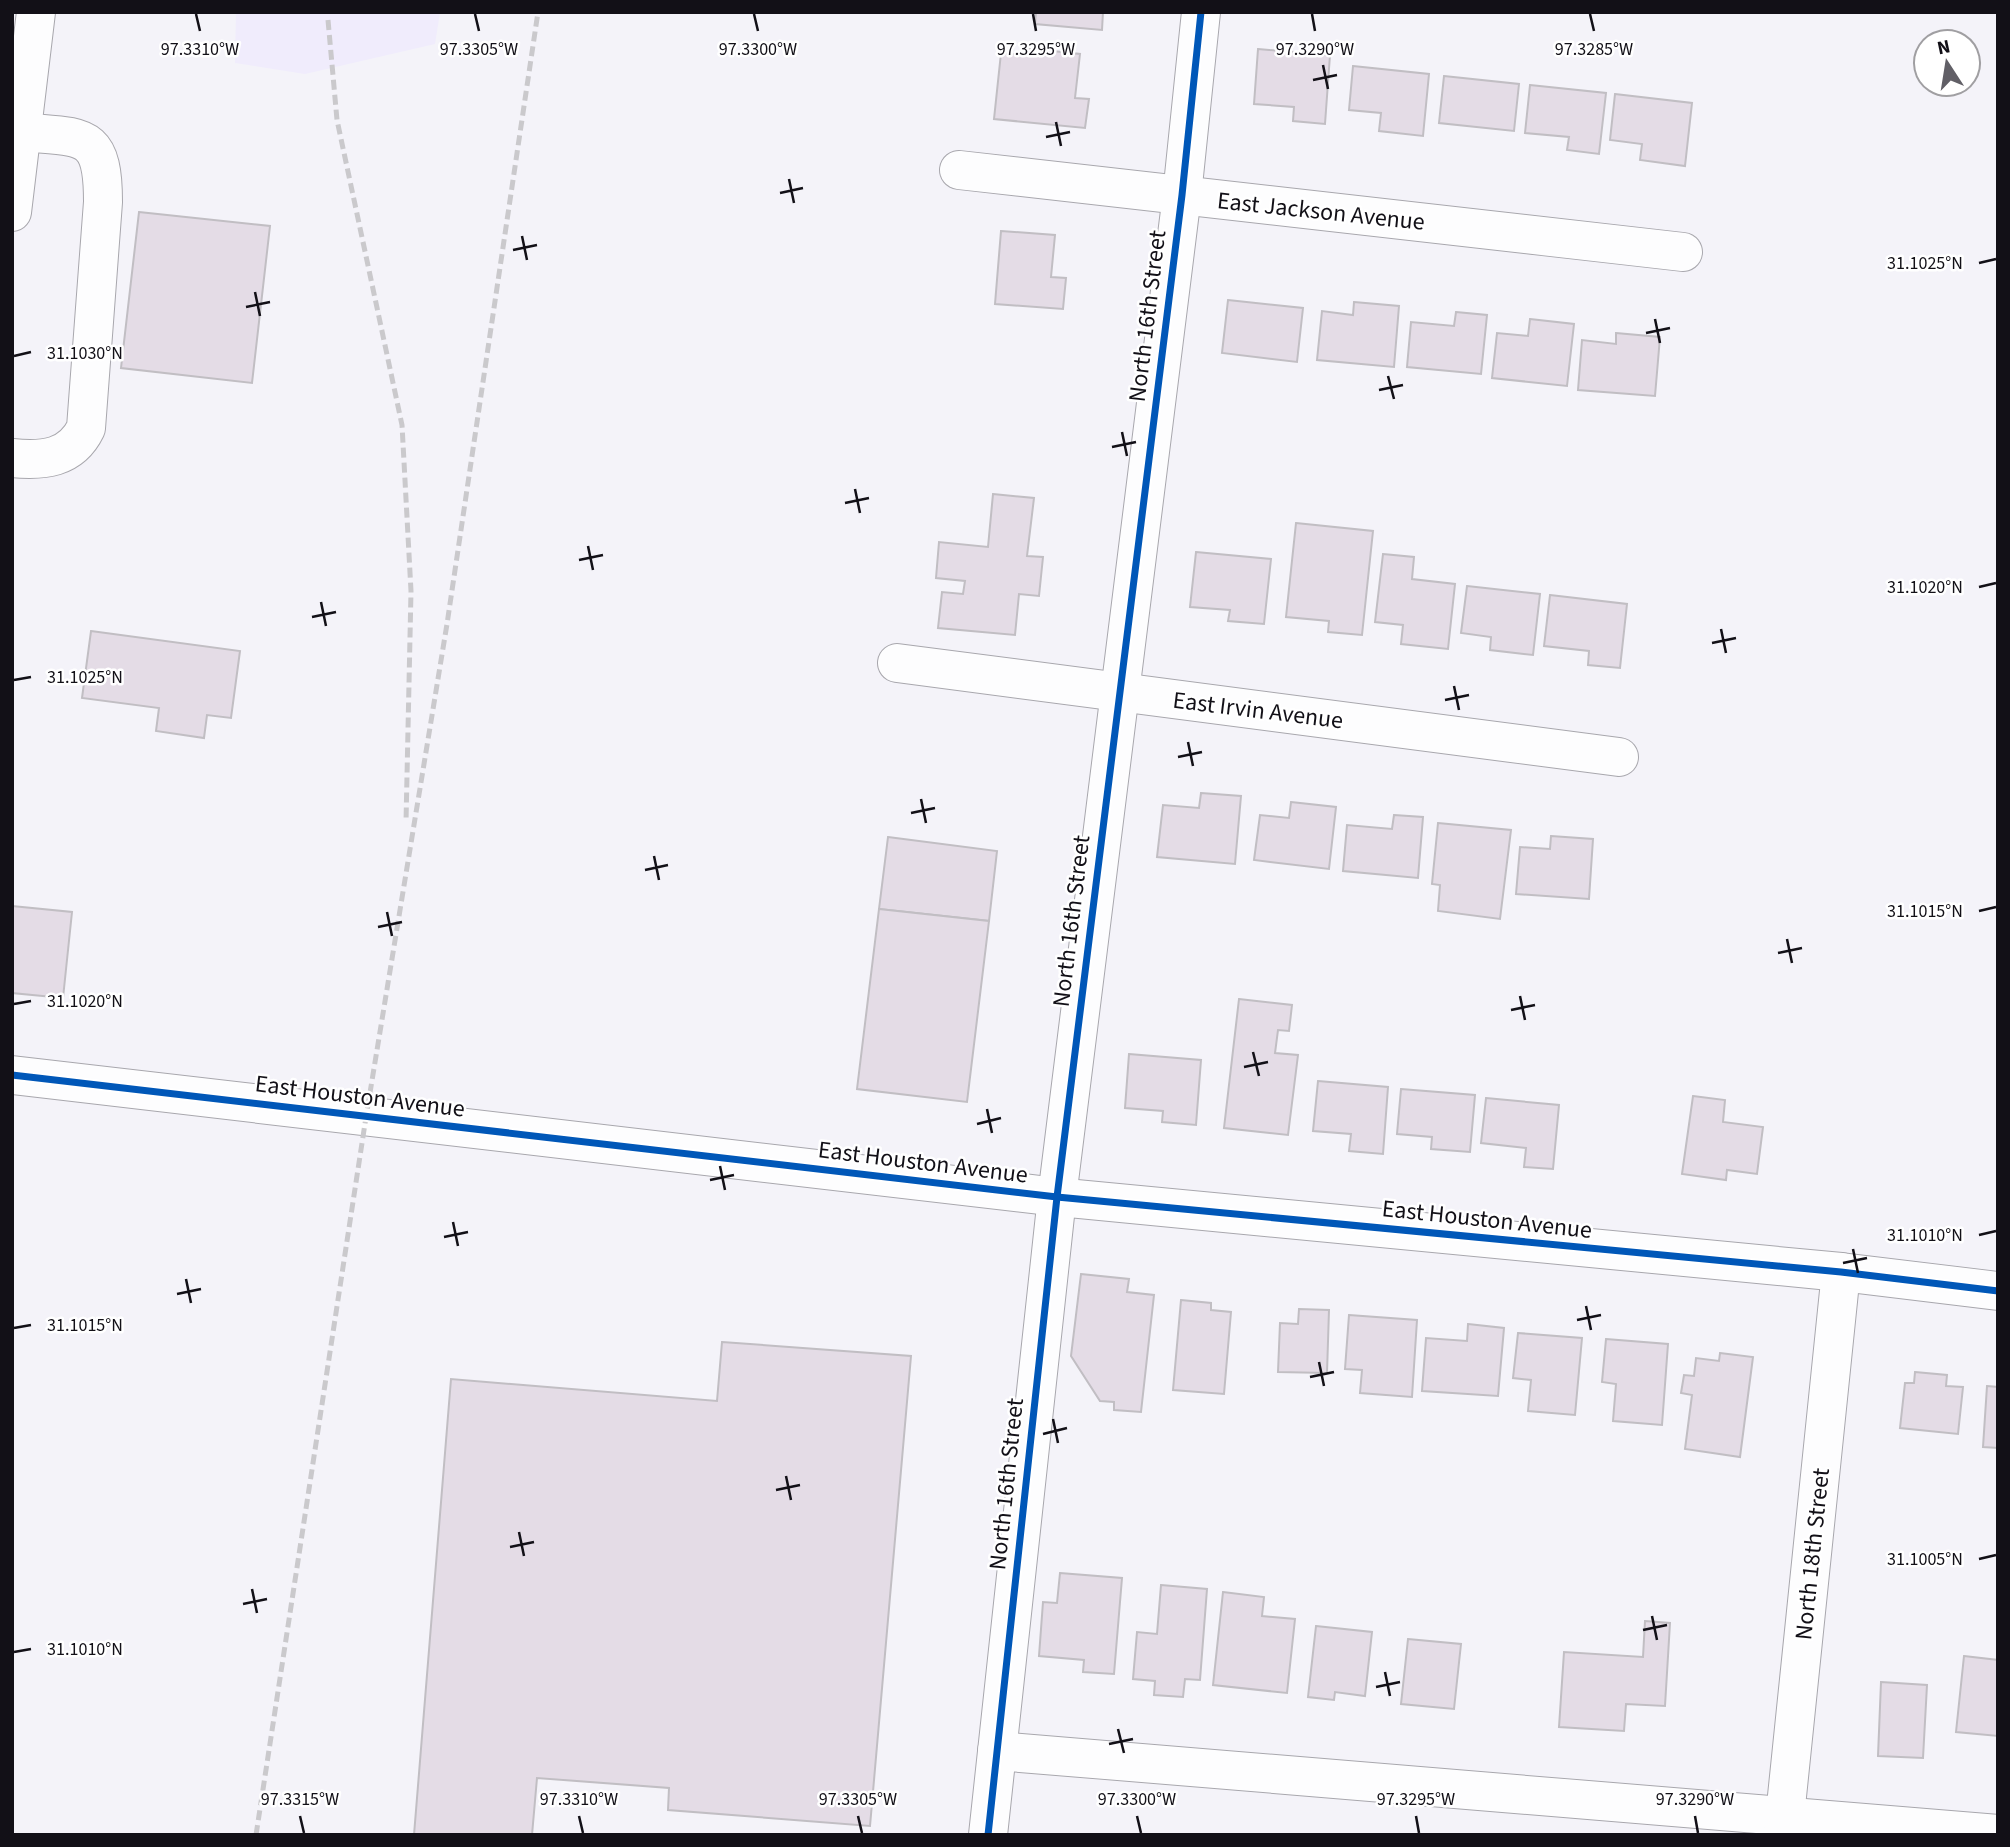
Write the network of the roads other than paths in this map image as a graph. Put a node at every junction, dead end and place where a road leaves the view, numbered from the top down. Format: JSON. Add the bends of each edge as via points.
{"nodes":[{"id":1,"x":36,"y":12,"type":"edge"},
{"id":2,"x":1201,"y":12,"type":"edge"},
{"id":3,"x":22,"y":132,"type":"junction"},
{"id":4,"x":959,"y":170,"type":"dead end"},
{"id":5,"x":1182,"y":195,"type":"junction"},
{"id":6,"x":12,"y":212,"type":"edge"},
{"id":7,"x":1683,"y":252,"type":"dead end"},
{"id":8,"x":12,"y":458,"type":"edge"},
{"id":9,"x":897,"y":663,"type":"dead end"},
{"id":10,"x":1118,"y":692,"type":"junction"},
{"id":11,"x":1619,"y":757,"type":"dead end"},
{"id":12,"x":12,"y":1075,"type":"edge"},
{"id":13,"x":1057,"y":1197,"type":"junction"},
{"id":14,"x":1841,"y":1272,"type":"junction"},
{"id":15,"x":1998,"y":1291,"type":"edge"},
{"id":16,"x":997,"y":1751,"type":"junction"},
{"id":17,"x":1784,"y":1826,"type":"edge"},
{"id":18,"x":1998,"y":1834,"type":"edge"},
{"id":19,"x":988,"y":1835,"type":"edge"}],
"edges":[{"from":1,"to":3,"type":"street"},
{"from":2,"to":5,"type":"street","name":"North 16th Street"},
{"from":3,"to":6,"type":"street"},
{"from":3,"to":8,"type":"street","via":[[75,137],[93,146],[103,167],[103,202],[86,428],[69,450],[50,459]]},
{"from":4,"to":5,"type":"street","name":"East Jackson Avenue"},
{"from":5,"to":7,"type":"street","name":"East Jackson Avenue"},
{"from":5,"to":10,"type":"street","name":"North 16th Street"},
{"from":9,"to":10,"type":"street","name":"East Irvin Avenue"},
{"from":10,"to":11,"type":"street","name":"East Irvin Avenue"},
{"from":10,"to":13,"type":"street","name":"North 16th Street"},
{"from":12,"to":13,"type":"street","name":"East Houston Avenue"},
{"from":13,"to":14,"type":"street","name":"East Houston Avenue"},
{"from":13,"to":16,"type":"street","name":"North 16th Street"},
{"from":14,"to":15,"type":"street","name":"East Houston Avenue"},
{"from":14,"to":17,"type":"street","name":"North 18th Street"},
{"from":16,"to":17,"type":"street"},
{"from":16,"to":19,"type":"street","name":"North 16th Street"},
{"from":17,"to":18,"type":"street"}]}
